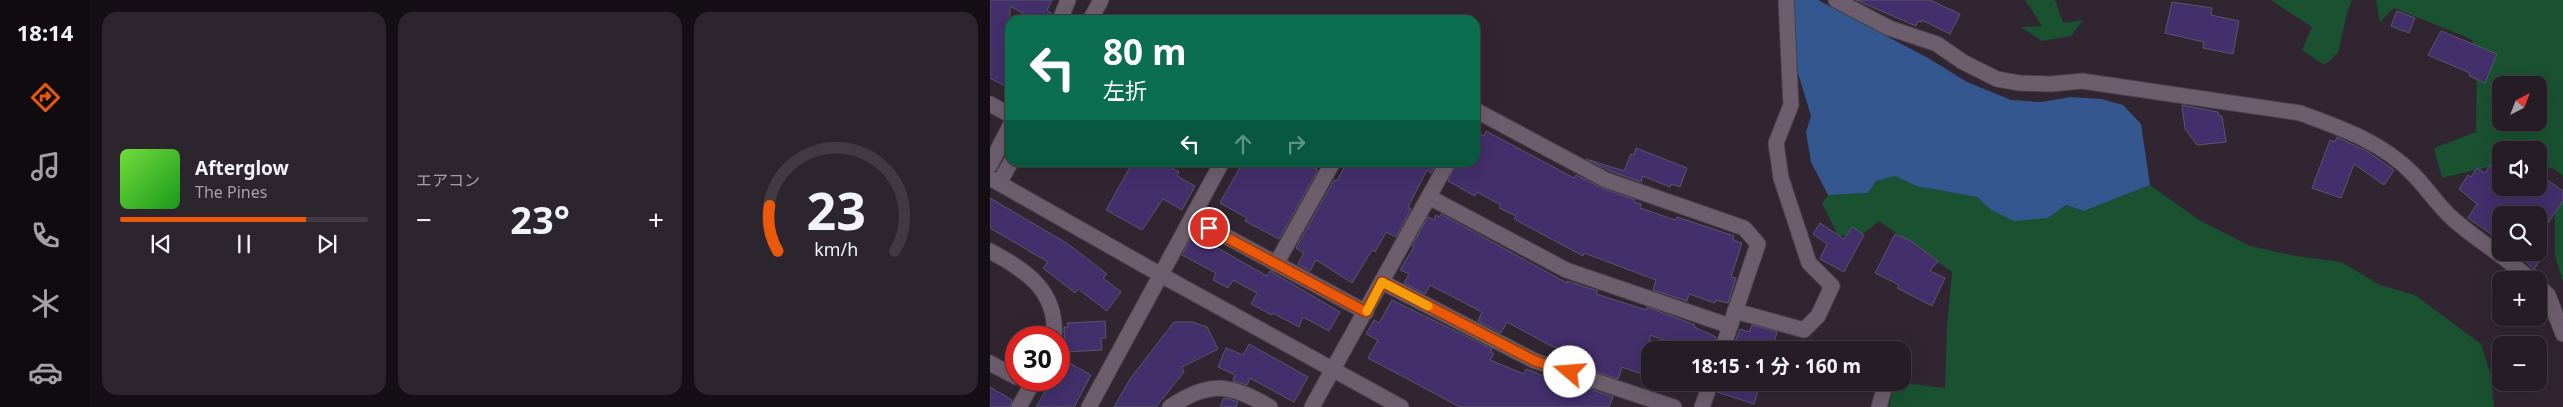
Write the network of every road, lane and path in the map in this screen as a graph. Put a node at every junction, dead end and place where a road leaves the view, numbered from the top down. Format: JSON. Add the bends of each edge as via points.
{"nodes":[{"id":1,"x":1068,"y":0,"type":"edge"},
{"id":2,"x":1101,"y":0,"type":"edge"},
{"id":3,"x":1786,"y":0,"type":"edge"},
{"id":4,"x":1836,"y":0,"type":"edge"},
{"id":5,"x":1062,"y":15,"type":"edge"},
{"id":6,"x":1093,"y":15,"type":"edge"},
{"id":7,"x":990,"y":104,"type":"edge"},
{"id":8,"x":1005,"y":112,"type":"edge"},
{"id":9,"x":1480,"y":113,"type":"edge"},
{"id":10,"x":1005,"y":136,"type":"edge"},
{"id":11,"x":990,"y":165,"type":"edge"},
{"id":12,"x":1007,"y":167,"type":"edge"},
{"id":13,"x":1219,"y":167,"type":"edge"},
{"id":14,"x":1330,"y":167,"type":"edge"},
{"id":15,"x":1445,"y":167,"type":"edge"},
{"id":16,"x":995,"y":180,"type":"edge"},
{"id":17,"x":1429,"y":197,"type":"junction"},
{"id":18,"x":1192,"y":218,"type":"junction"},
{"id":19,"x":990,"y":252,"type":"edge"},
{"id":20,"x":1276,"y":264,"type":"junction"},
{"id":21,"x":2522,"y":271,"type":"edge"},
{"id":22,"x":1161,"y":275,"type":"junction"},
{"id":23,"x":1382,"y":282,"type":"junction"},
{"id":24,"x":2547,"y":294,"type":"edge"},
{"id":25,"x":1735,"y":311,"type":"junction"},
{"id":26,"x":1366,"y":312,"type":"junction"},
{"id":27,"x":1055,"y":326,"type":"edge"},
{"id":28,"x":1730,"y":326,"type":"junction"},
{"id":29,"x":2563,"y":334,"type":"edge"},
{"id":30,"x":1725,"y":341,"type":"edge"},
{"id":31,"x":990,"y":363,"type":"edge"},
{"id":32,"x":1334,"y":370,"type":"junction"},
{"id":33,"x":1005,"y":371,"type":"edge"},
{"id":34,"x":1025,"y":391,"type":"edge"},
{"id":35,"x":1708,"y":391,"type":"edge"},
{"id":36,"x":1883,"y":391,"type":"edge"},
{"id":37,"x":1019,"y":407,"type":"edge"},
{"id":38,"x":1089,"y":407,"type":"edge"},
{"id":39,"x":1170,"y":407,"type":"edge"},
{"id":40,"x":1270,"y":407,"type":"edge"},
{"id":41,"x":1312,"y":407,"type":"edge"},
{"id":42,"x":1401,"y":407,"type":"edge"},
{"id":43,"x":1674,"y":407,"type":"edge"},
{"id":44,"x":1702,"y":407,"type":"edge"},
{"id":45,"x":1879,"y":407,"type":"edge"}],
"edges":[{"from":1,"to":5,"type":"street"},
{"from":2,"to":6,"type":"street"},
{"from":3,"to":25,"type":"street","via":[[1790,105],[1776,143],[1781,178],[1809,263],[1832,286],[1818,316],[1804,330]]},
{"from":4,"to":21,"type":"street","via":[[1889,28],[1938,44],[1963,62],[1997,79],[2043,84],[2082,81],[2300,113],[2325,122],[2372,141],[2412,173],[2453,219]]},
{"from":7,"to":8,"type":"street"},
{"from":9,"to":25,"type":"street","via":[[1606,180],[1744,228],[1758,244]]},
{"from":10,"to":11,"type":"street"},
{"from":12,"to":16,"type":"street"},
{"from":13,"to":18,"type":"street"},
{"from":14,"to":20,"type":"street"},
{"from":15,"to":17,"type":"street"},
{"from":16,"to":22,"type":"street"},
{"from":17,"to":23,"type":"street"},
{"from":17,"to":28,"type":"street","via":[[1566,270]]},
{"from":18,"to":20,"type":"street"},
{"from":18,"to":22,"type":"street"},
{"from":19,"to":27,"type":"street","via":[[1008,261],[1043,289]]},
{"from":20,"to":26,"type":"street"},
{"from":22,"to":32,"type":"street"},
{"from":22,"to":38,"type":"street"},
{"from":23,"to":26,"type":"street"},
{"from":23,"to":43,"type":"street","via":[[1535,361]]},
{"from":24,"to":29,"type":"street"},
{"from":25,"to":28,"type":"street"},
{"from":26,"to":32,"type":"street"},
{"from":28,"to":30,"type":"street"},
{"from":31,"to":33,"type":"street"},
{"from":32,"to":41,"type":"street"},
{"from":32,"to":42,"type":"street"},
{"from":34,"to":37,"type":"street"},
{"from":35,"to":44,"type":"street"},
{"from":36,"to":45,"type":"street"},
{"from":39,"to":40,"type":"street","via":[[1207,388],[1246,394]]}]}
